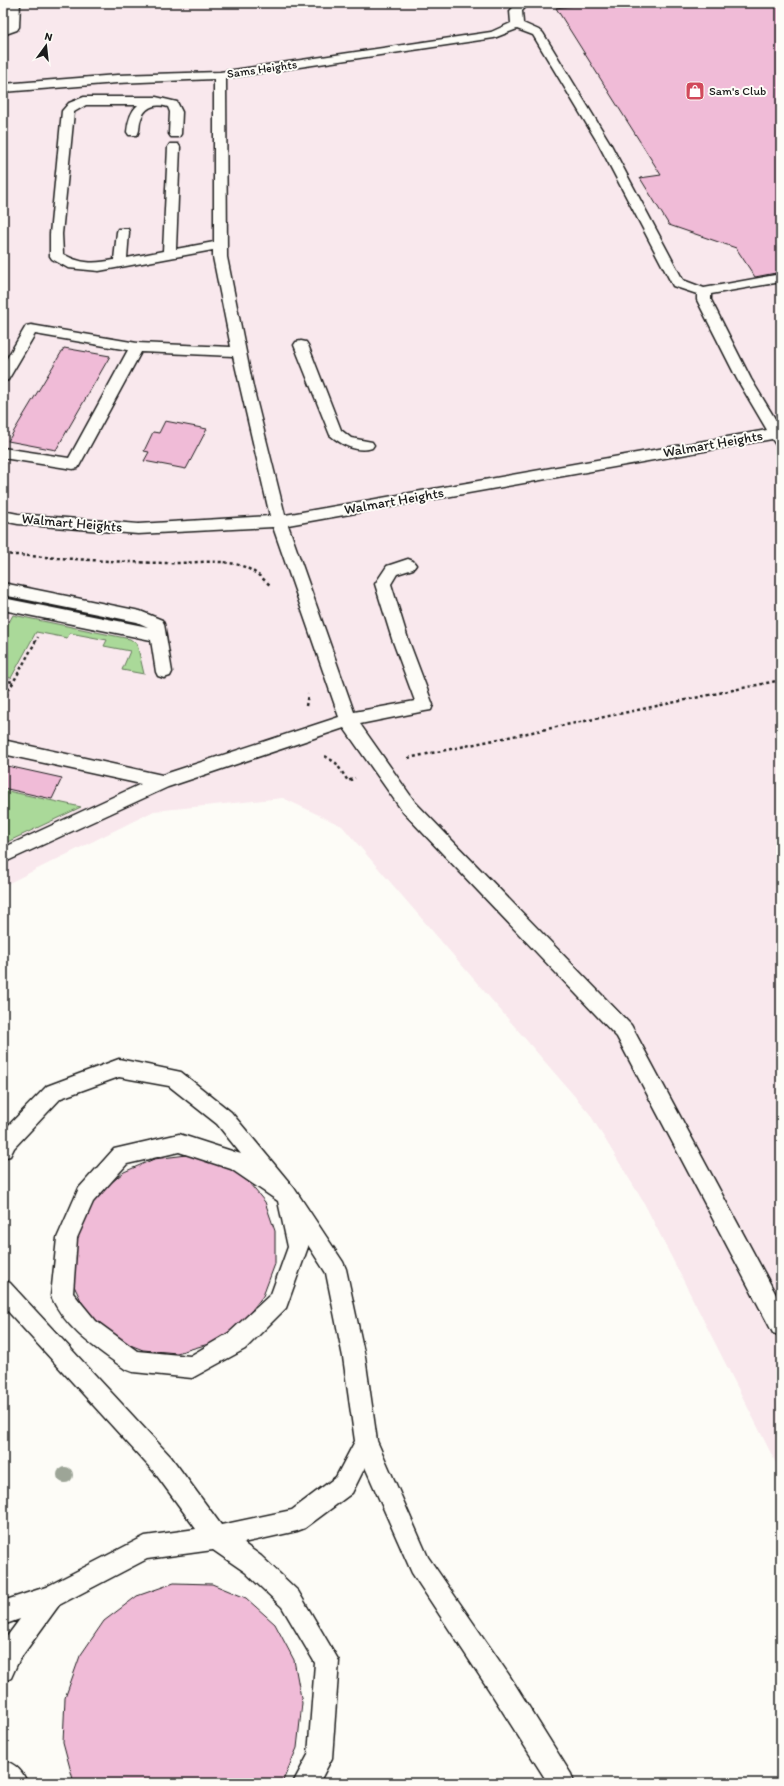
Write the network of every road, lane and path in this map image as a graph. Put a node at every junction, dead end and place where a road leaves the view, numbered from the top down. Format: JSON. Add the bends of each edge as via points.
{"nodes":[{"id":1,"x":13,"y":3,"type":"edge"},
{"id":2,"x":523,"y":3,"type":"edge"},
{"id":3,"x":516,"y":25,"type":"junction"},
{"id":4,"x":3,"y":32,"type":"edge"},
{"id":5,"x":220,"y":75,"type":"junction"},
{"id":6,"x":3,"y":88,"type":"edge"},
{"id":7,"x":156,"y":101,"type":"junction"},
{"id":8,"x":133,"y":132,"type":"dead end"},
{"id":9,"x":175,"y":134,"type":"dead end"},
{"id":10,"x":174,"y":147,"type":"dead end"},
{"id":11,"x":123,"y":232,"type":"dead end"},
{"id":12,"x":218,"y":245,"type":"junction"},
{"id":13,"x":169,"y":253,"type":"junction"},
{"id":14,"x":120,"y":263,"type":"junction"},
{"id":15,"x":781,"y":278,"type":"edge"},
{"id":16,"x":704,"y":292,"type":"junction"},
{"id":17,"x":301,"y":345,"type":"dead end"},
{"id":18,"x":137,"y":347,"type":"junction"},
{"id":19,"x":239,"y":352,"type":"junction"},
{"id":20,"x":3,"y":377,"type":"edge"},
{"id":21,"x":779,"y":435,"type":"edge"},
{"id":22,"x":367,"y":445,"type":"dead end"},
{"id":23,"x":3,"y":453,"type":"edge"},
{"id":24,"x":3,"y":516,"type":"edge"},
{"id":25,"x":279,"y":521,"type":"junction"},
{"id":26,"x":3,"y":554,"type":"edge"},
{"id":27,"x":408,"y":565,"type":"dead end"},
{"id":28,"x":3,"y":589,"type":"edge"},
{"id":29,"x":274,"y":589,"type":"dead end"},
{"id":30,"x":3,"y":604,"type":"edge"},
{"id":31,"x":39,"y":635,"type":"dead end"},
{"id":32,"x":157,"y":635,"type":"junction"},
{"id":33,"x":164,"y":672,"type":"dead end"},
{"id":34,"x":3,"y":680,"type":"edge"},
{"id":35,"x":781,"y":680,"type":"edge"},
{"id":36,"x":13,"y":682,"type":"junction"},
{"id":37,"x":307,"y":689,"type":"dead end"},
{"id":38,"x":3,"y":701,"type":"edge"},
{"id":39,"x":348,"y":720,"type":"junction"},
{"id":40,"x":308,"y":734,"type":"junction"},
{"id":41,"x":3,"y":748,"type":"edge"},
{"id":42,"x":382,"y":767,"type":"junction"},
{"id":43,"x":162,"y":782,"type":"junction"},
{"id":44,"x":3,"y":856,"type":"edge"},
{"id":45,"x":3,"y":1149,"type":"edge"},
{"id":46,"x":288,"y":1195,"type":"junction"},
{"id":47,"x":3,"y":1290,"type":"edge"},
{"id":48,"x":781,"y":1325,"type":"edge"},
{"id":49,"x":366,"y":1442,"type":"junction"},
{"id":50,"x":216,"y":1538,"type":"junction"},
{"id":51,"x":51,"y":1597,"type":"junction"},
{"id":52,"x":3,"y":1614,"type":"edge"},
{"id":53,"x":3,"y":1670,"type":"edge"},
{"id":54,"x":3,"y":1772,"type":"edge"},
{"id":55,"x":15,"y":1783,"type":"edge"},
{"id":56,"x":305,"y":1783,"type":"edge"},
{"id":57,"x":562,"y":1783,"type":"edge"}],
"edges":[{"from":1,"to":4,"type":"street","via":[[12,27]]},
{"from":2,"to":3,"type":"lane","via":[[516,11]]},
{"from":3,"to":5,"type":"lane","name":"Sams Heights","via":[[494,35]]},
{"from":3,"to":16,"type":"lane","via":[[538,33],[604,143],[678,282]]},
{"from":5,"to":6,"type":"lane","name":"Sams Heights","via":[[117,79]]},
{"from":5,"to":12,"type":"lane"},
{"from":7,"to":8,"type":"lane","via":[[138,109],[133,120]]},
{"from":7,"to":9,"type":"lane","via":[[173,105],[176,112]]},
{"from":7,"to":14,"type":"lane","via":[[84,101],[72,106],[68,111],[56,234],[57,256],[73,265],[99,267]]},
{"from":10,"to":13,"type":"lane"},
{"from":11,"to":14,"type":"lane"},
{"from":12,"to":13,"type":"lane"},
{"from":12,"to":19,"type":"lane"},
{"from":13,"to":14,"type":"lane"},
{"from":15,"to":16,"type":"lane"},
{"from":16,"to":21,"type":"lane","via":[[704,300],[744,379]]},
{"from":17,"to":22,"type":"lane","via":[[335,432],[347,442]]},
{"from":18,"to":19,"type":"lane"},
{"from":18,"to":20,"type":"lane","via":[[31,329]]},
{"from":18,"to":23,"type":"lane","via":[[74,464]]},
{"from":19,"to":25,"type":"lane"},
{"from":21,"to":25,"type":"lane","name":"Walmart Heights"},
{"from":24,"to":25,"type":"lane","name":"Walmart Heights","via":[[138,529]]},
{"from":25,"to":39,"type":"lane"},
{"from":26,"to":29,"type":"path","via":[[123,562],[222,562],[251,570]]},
{"from":27,"to":39,"type":"lane","via":[[392,570],[383,584],[425,705]]},
{"from":28,"to":32,"type":"lane","via":[[140,617],[156,624]]},
{"from":30,"to":32,"type":"lane"},
{"from":31,"to":36,"type":"path"},
{"from":32,"to":33,"type":"lane"},
{"from":34,"to":36,"type":"path"},
{"from":35,"to":42,"type":"path","via":[[405,758]]},
{"from":36,"to":38,"type":"path"},
{"from":37,"to":40,"type":"path","via":[[307,705],[295,714]]},
{"from":39,"to":40,"type":"lane"},
{"from":39,"to":42,"type":"lane"},
{"from":40,"to":42,"type":"path","via":[[320,755],[331,758],[339,765],[348,781]]},
{"from":40,"to":43,"type":"lane"},
{"from":41,"to":43,"type":"lane"},
{"from":42,"to":48,"type":"lane","via":[[409,807],[624,1031]]},
{"from":43,"to":44,"type":"lane"},
{"from":45,"to":46,"type":"lane","via":[[7,1140],[54,1092],[119,1068],[174,1078],[224,1118]]},
{"from":46,"to":46,"type":"lane","via":[[237,1162],[179,1143],[121,1156],[86,1195],[67,1238],[62,1296],[88,1329],[133,1361],[192,1367],[237,1341],[279,1301],[298,1247]]},
{"from":46,"to":49,"type":"lane","via":[[336,1269],[354,1357]]},
{"from":47,"to":50,"type":"lane","via":[[163,1465]]},
{"from":49,"to":50,"type":"lane","via":[[344,1485],[297,1520]]},
{"from":49,"to":57,"type":"lane","via":[[420,1565],[500,1684]]},
{"from":50,"to":51,"type":"lane","via":[[145,1548]]},
{"from":50,"to":56,"type":"lane","via":[[253,1564],[290,1599],[327,1662],[320,1758]]},
{"from":51,"to":52,"type":"lane"},
{"from":51,"to":53,"type":"lane","via":[[10,1652]]},
{"from":54,"to":55,"type":"lane"}]}
